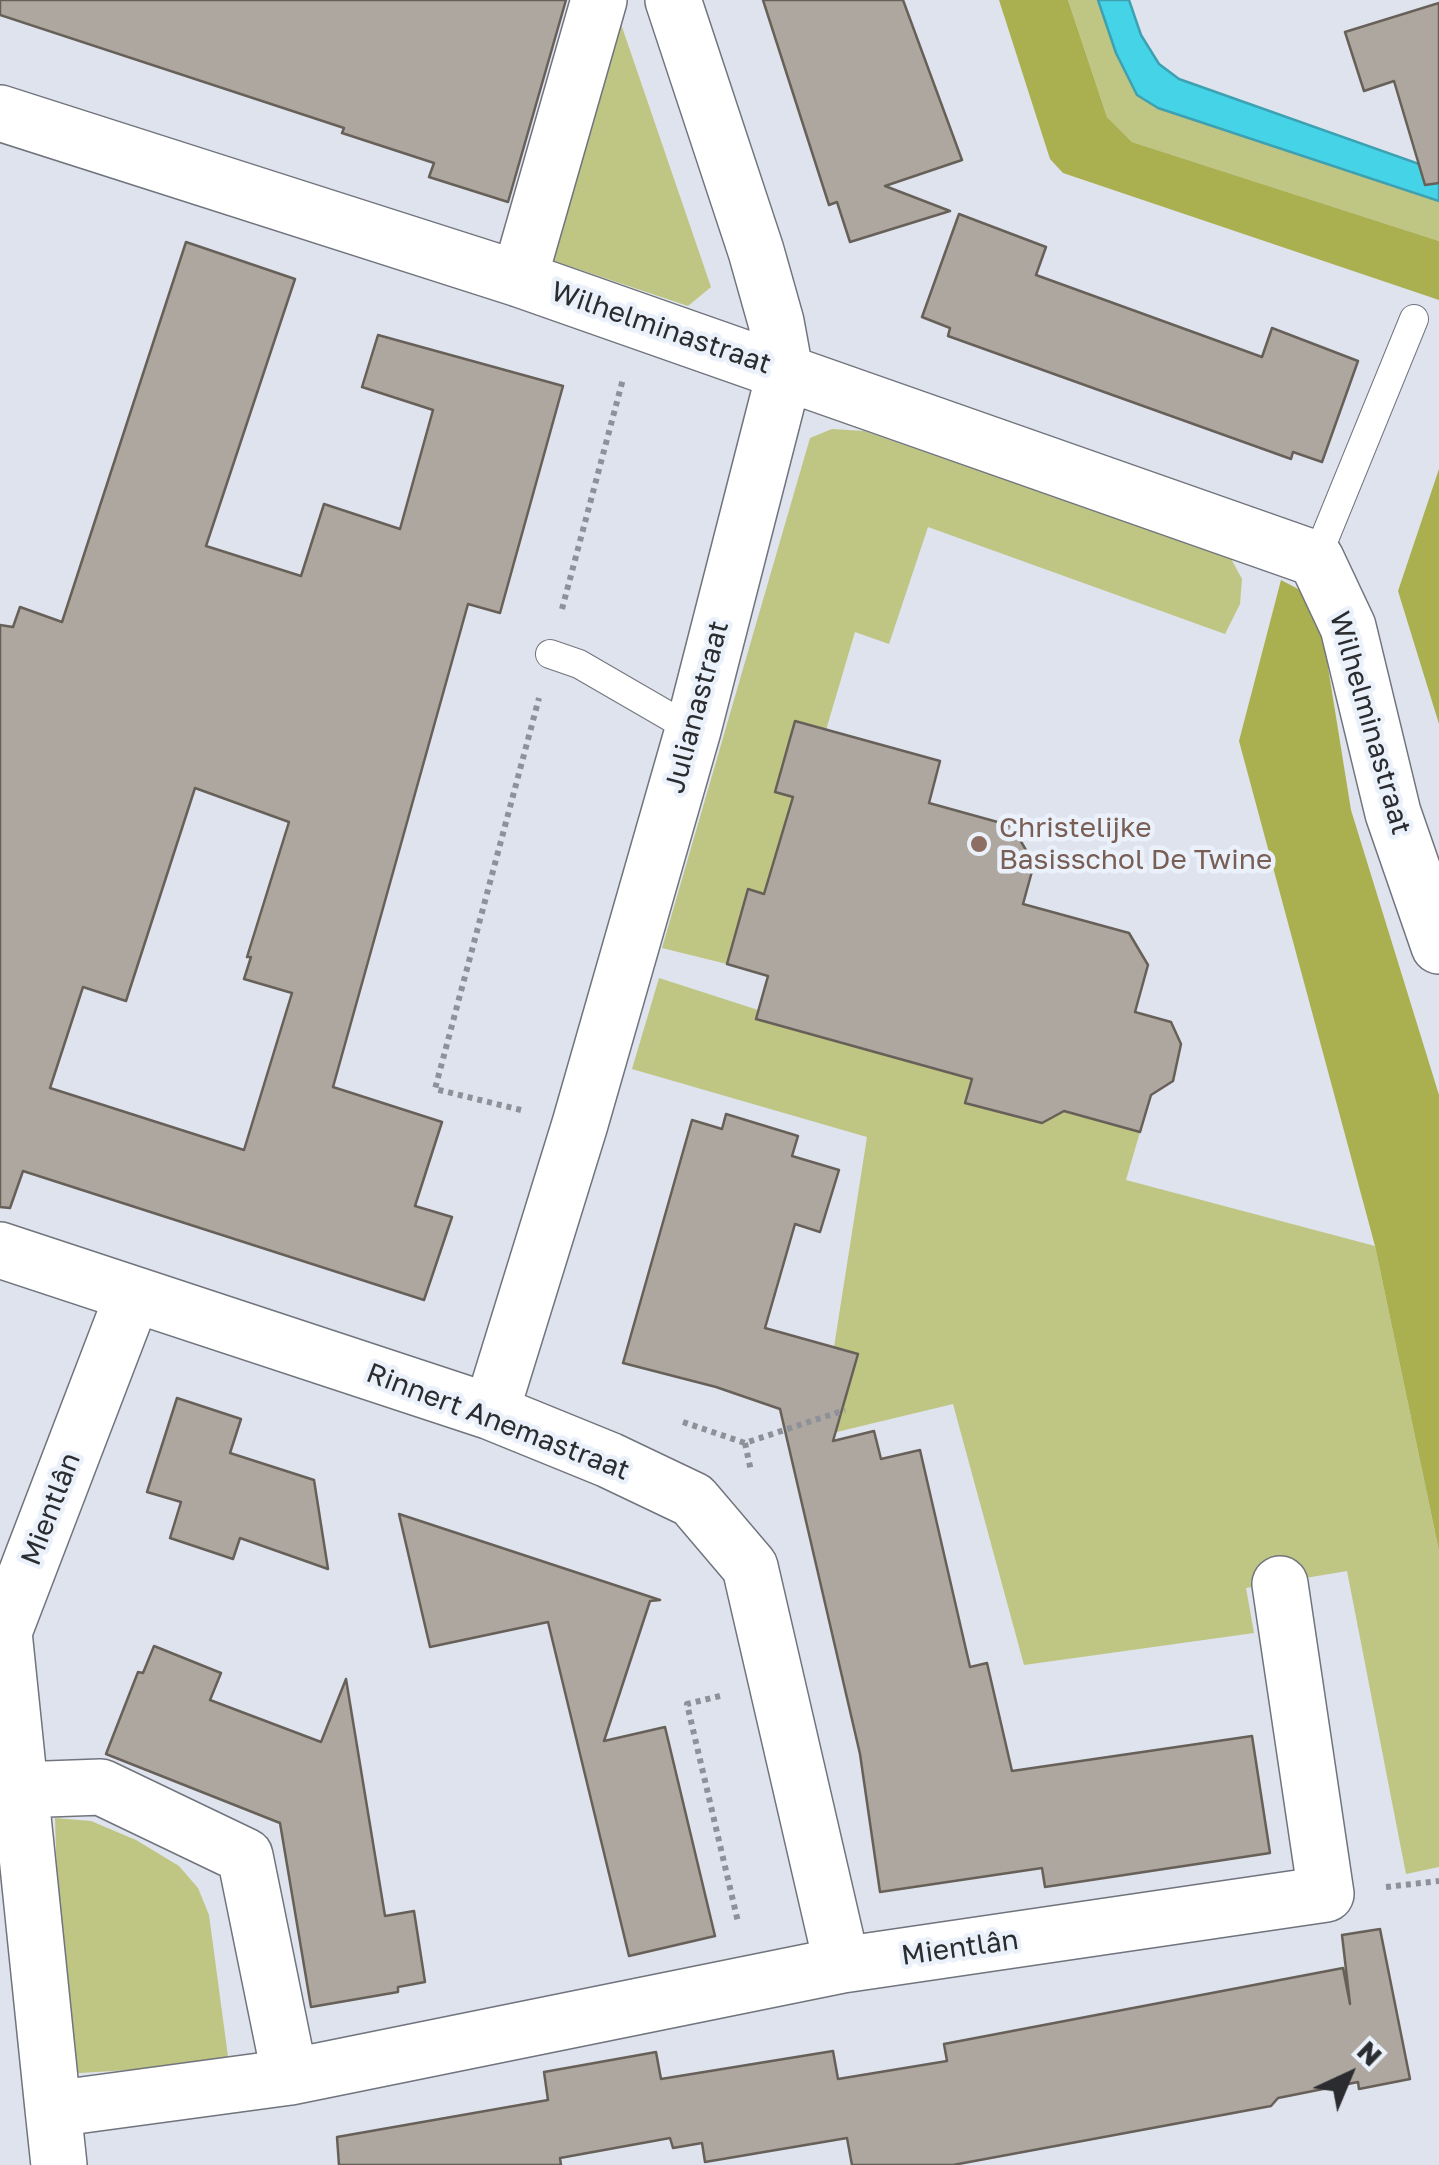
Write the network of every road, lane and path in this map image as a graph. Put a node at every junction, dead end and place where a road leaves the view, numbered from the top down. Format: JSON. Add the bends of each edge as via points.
{"nodes":[{"id":1,"x":599,"y":0,"type":"edge"},
{"id":2,"x":673,"y":0,"type":"edge"},
{"id":3,"x":0,"y":114,"type":"edge"},
{"id":4,"x":520,"y":279,"type":"junction"},
{"id":5,"x":1414,"y":318,"type":"dead end"},
{"id":6,"x":639,"y":320,"type":"junction"},
{"id":7,"x":785,"y":371,"type":"junction"},
{"id":8,"x":1316,"y":560,"type":"junction"},
{"id":9,"x":550,"y":654,"type":"junction"},
{"id":10,"x":692,"y":730,"type":"junction"},
{"id":11,"x":1439,"y":946,"type":"edge"},
{"id":12,"x":580,"y":1124,"type":"junction"},
{"id":13,"x":0,"y":1250,"type":"edge"},
{"id":14,"x":133,"y":1295,"type":"junction"},
{"id":15,"x":845,"y":1410,"type":"dead end"},
{"id":16,"x":490,"y":1412,"type":"junction"},
{"id":17,"x":672,"y":1418,"type":"dead end"},
{"id":18,"x":1280,"y":1584,"type":"dead end"},
{"id":19,"x":774,"y":1684,"type":"junction"},
{"id":20,"x":20,"y":1790,"type":"junction"},
{"id":21,"x":842,"y":1966,"type":"junction"},
{"id":22,"x":752,"y":1984,"type":"junction"},
{"id":23,"x":290,"y":2076,"type":"junction"},
{"id":24,"x":53,"y":2109,"type":"junction"},
{"id":25,"x":59,"y":2165,"type":"edge"}],
"edges":[{"from":1,"to":4,"type":"street"},
{"from":2,"to":7,"type":"street","name":"Julianastraat","via":[[756,251]]},
{"from":3,"to":4,"type":"street","name":"Wilhelminastraat"},
{"from":4,"to":6,"type":"street","name":"Wilhelminastraat"},
{"from":5,"to":8,"type":"lane"},
{"from":6,"to":7,"type":"street","name":"Wilhelminastraat"},
{"from":6,"to":9,"type":"path"},
{"from":7,"to":8,"type":"street","name":"Wilhelminastraat"},
{"from":7,"to":10,"type":"street","name":"Julianastraat"},
{"from":8,"to":11,"type":"street","name":"Wilhelminastraat","via":[[1348,627],[1393,813]]},
{"from":9,"to":10,"type":"lane"},
{"from":9,"to":12,"type":"path","via":[[435,1088]]},
{"from":10,"to":12,"type":"street","name":"Julianastraat"},
{"from":12,"to":16,"type":"street","name":"Julianastraat"},
{"from":13,"to":14,"type":"street","name":"Rinnert Anemastraat"},
{"from":14,"to":16,"type":"street","name":"Rinnert Anemastraat"},
{"from":14,"to":20,"type":"street","name":"Mientlân","via":[[4,1632]]},
{"from":15,"to":17,"type":"path","via":[[745,1442]]},
{"from":16,"to":19,"type":"street","name":"Rinnert Anemastraat","via":[[693,1500],[750,1567]]},
{"from":18,"to":21,"type":"street","name":"Mientlân","via":[[1326,1894]]},
{"from":19,"to":21,"type":"street","name":"Rinnert Anemastraat"},
{"from":19,"to":22,"type":"path","via":[[687,1704]]},
{"from":20,"to":23,"type":"street","via":[[101,1788],[246,1856]]},
{"from":20,"to":24,"type":"street","name":"Mientlân"},
{"from":21,"to":22,"type":"street","name":"Mientlân"},
{"from":22,"to":23,"type":"street","name":"Mientlân"},
{"from":23,"to":24,"type":"street","name":"Mientlân"},
{"from":24,"to":25,"type":"street","name":"Mientlân"}]}
